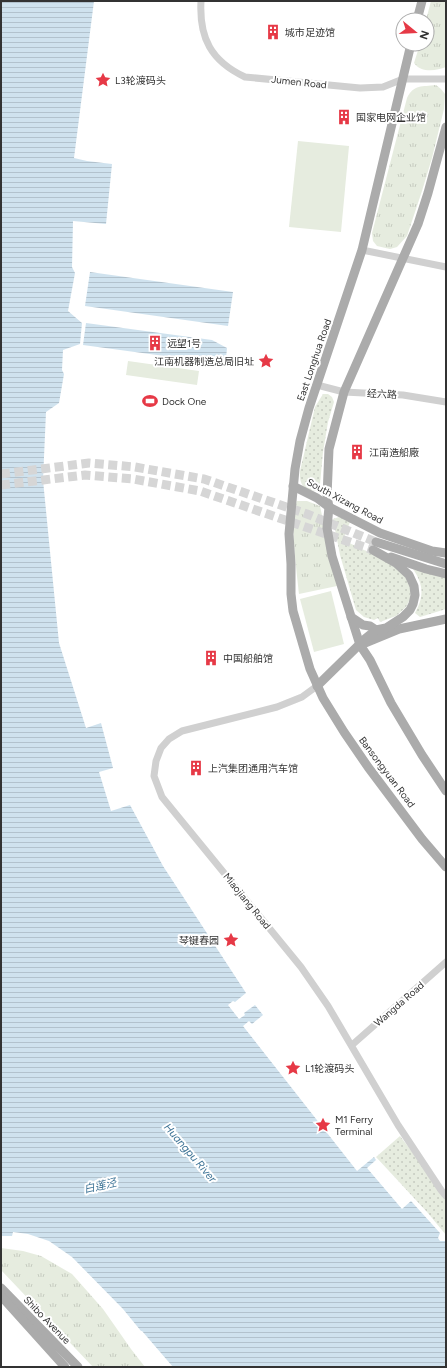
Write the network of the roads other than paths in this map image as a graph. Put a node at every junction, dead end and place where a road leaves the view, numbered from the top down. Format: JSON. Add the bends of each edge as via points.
{"nodes":[{"id":1,"x":201,"y":1,"type":"edge"},
{"id":2,"x":422,"y":1,"type":"edge"},
{"id":3,"x":419,"y":12,"type":"edge"},
{"id":4,"x":409,"y":52,"type":"edge"},
{"id":5,"x":403,"y":79,"type":"junction"},
{"id":6,"x":446,"y":79,"type":"edge"},
{"id":7,"x":446,"y":127,"type":"edge"},
{"id":8,"x":362,"y":250,"type":"junction"},
{"id":9,"x":403,"y":259,"type":"junction"},
{"id":10,"x":446,"y":267,"type":"edge"},
{"id":11,"x":318,"y":385,"type":"junction"},
{"id":12,"x":344,"y":392,"type":"junction"},
{"id":13,"x":446,"y":402,"type":"edge"},
{"id":14,"x":293,"y":486,"type":"junction"},
{"id":15,"x":329,"y":507,"type":"junction"},
{"id":16,"x":374,"y":546,"type":"junction"},
{"id":17,"x":446,"y":555,"type":"edge"},
{"id":18,"x":446,"y":564,"type":"edge"},
{"id":19,"x":446,"y":574,"type":"edge"},
{"id":20,"x":351,"y":617,"type":"junction"},
{"id":21,"x":446,"y":619,"type":"edge"},
{"id":22,"x":376,"y":630,"type":"junction"},
{"id":23,"x":360,"y":645,"type":"junction"},
{"id":24,"x":317,"y":686,"type":"junction"},
{"id":25,"x":446,"y":791,"type":"edge"},
{"id":26,"x":446,"y":867,"type":"edge"},
{"id":27,"x":446,"y":962,"type":"edge"},
{"id":28,"x":352,"y":1046,"type":"junction"},
{"id":29,"x":446,"y":1196,"type":"edge"},
{"id":30,"x":2,"y":1291,"type":"edge"},
{"id":31,"x":66,"y":1367,"type":"edge"},
{"id":32,"x":78,"y":1367,"type":"edge"}],
"edges":[{"from":1,"to":5,"type":"street","name":"Jumen Road","via":[[202,31],[209,49],[228,67],[245,76],[360,88],[383,87]]},
{"from":2,"to":3,"type":"main road"},
{"from":4,"to":5,"type":"main road","name":"East Longhua Road"},
{"from":5,"to":6,"type":"street","name":"Jumen Road"},
{"from":5,"to":8,"type":"main road","name":"East Longhua Road"},
{"from":7,"to":9,"type":"main road","via":[[428,194]]},
{"from":8,"to":9,"type":"street"},
{"from":8,"to":11,"type":"main road","name":"East Longhua Road"},
{"from":9,"to":10,"type":"street"},
{"from":9,"to":12,"type":"main road"},
{"from":11,"to":12,"type":"street","name":"经六路"},
{"from":11,"to":14,"type":"main road","name":"East Longhua Road","via":[[300,441]]},
{"from":12,"to":13,"type":"street","name":"经六路","via":[[403,395]]},
{"from":12,"to":15,"type":"main road","via":[[329,449]]},
{"from":14,"to":15,"type":"main road","name":"South Xizang Road"},
{"from":14,"to":24,"type":"main road","name":"East Longhua Road","via":[[289,534],[291,594],[296,621]]},
{"from":15,"to":17,"type":"main road","name":"South Xizang Road","via":[[380,533]]},
{"from":15,"to":20,"type":"main road","via":[[327,528],[332,556]]},
{"from":16,"to":18,"type":"main road"},
{"from":16,"to":19,"type":"main road","via":[[426,569]]},
{"from":16,"to":22,"type":"main road","via":[[409,575],[415,595],[410,610],[403,617],[386,628]]},
{"from":20,"to":22,"type":"main road"},
{"from":20,"to":23,"type":"main road"},
{"from":21,"to":23,"type":"main road","via":[[399,629]]},
{"from":22,"to":23,"type":"main road"},
{"from":23,"to":24,"type":"main road"},
{"from":23,"to":25,"type":"main road","via":[[414,742]]},
{"from":24,"to":26,"type":"main road","name":"Bansongyuan Road","via":[[368,767]]},
{"from":24,"to":28,"type":"street","name":"Miaojiang Road","via":[[302,697],[277,707],[182,731],[161,748],[154,776],[162,797],[301,967]]},
{"from":27,"to":28,"type":"street","name":"Wangda Road"},
{"from":28,"to":29,"type":"street","name":"Miaojiang Road","via":[[398,1125]]},
{"from":30,"to":31,"type":"main road","name":"Shibo Avenue"},
{"from":30,"to":32,"type":"main road","name":"Shibo Avenue"}]}
